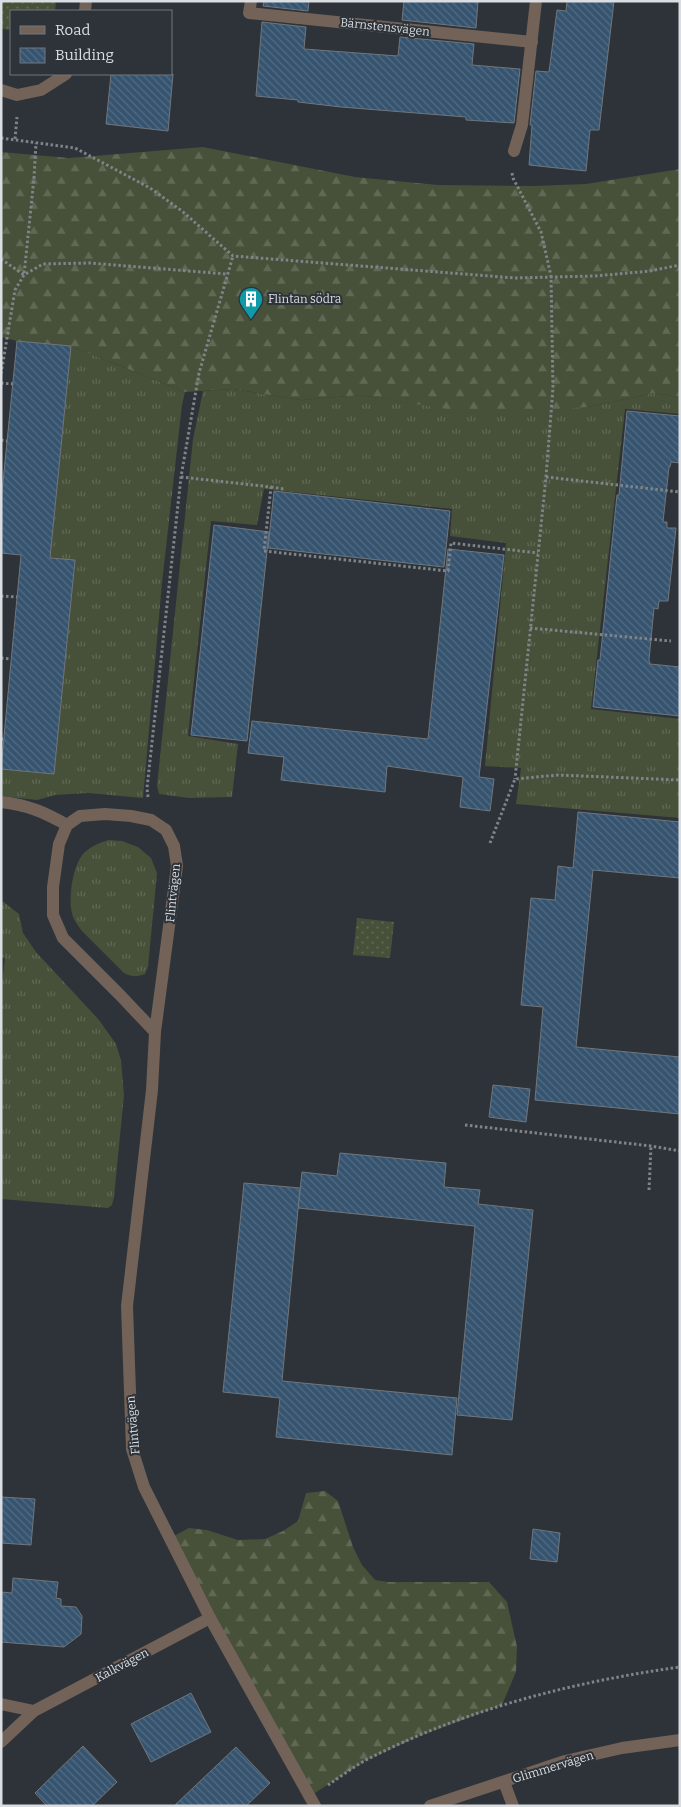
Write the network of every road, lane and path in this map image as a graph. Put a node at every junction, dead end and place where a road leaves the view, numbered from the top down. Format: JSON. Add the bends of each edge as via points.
{"nodes":[{"id":1,"x":250,"y":1,"type":"edge"},
{"id":2,"x":536,"y":1,"type":"edge"},
{"id":3,"x":532,"y":42,"type":"junction"},
{"id":4,"x":64,"y":75,"type":"edge"},
{"id":5,"x":1,"y":90,"type":"edge"},
{"id":6,"x":1,"y":138,"type":"edge"},
{"id":7,"x":36,"y":143,"type":"junction"},
{"id":8,"x":514,"y":151,"type":"joint"},
{"id":9,"x":232,"y":256,"type":"junction"},
{"id":10,"x":1,"y":259,"type":"edge"},
{"id":11,"x":680,"y":265,"type":"edge"},
{"id":12,"x":226,"y":274,"type":"junction"},
{"id":13,"x":24,"y":275,"type":"junction"},
{"id":14,"x":551,"y":276,"type":"junction"},
{"id":15,"x":1,"y":374,"type":"edge"},
{"id":16,"x":1,"y":383,"type":"edge"},
{"id":17,"x":13,"y":384,"type":"dead end"},
{"id":18,"x":1,"y":440,"type":"edge"},
{"id":19,"x":7,"y":441,"type":"dead end"},
{"id":20,"x":181,"y":477,"type":"junction"},
{"id":21,"x":546,"y":477,"type":"junction"},
{"id":22,"x":270,"y":487,"type":"junction"},
{"id":23,"x":284,"y":488,"type":"dead end"},
{"id":24,"x":680,"y":492,"type":"edge"},
{"id":25,"x":538,"y":553,"type":"junction"},
{"id":26,"x":1,"y":596,"type":"edge"},
{"id":27,"x":17,"y":597,"type":"dead end"},
{"id":28,"x":530,"y":628,"type":"junction"},
{"id":29,"x":671,"y":641,"type":"dead end"},
{"id":30,"x":1,"y":658,"type":"edge"},
{"id":31,"x":11,"y":659,"type":"dead end"},
{"id":32,"x":515,"y":779,"type":"junction"},
{"id":33,"x":680,"y":780,"type":"edge"},
{"id":34,"x":148,"y":798,"type":"dead end"},
{"id":35,"x":1,"y":802,"type":"edge"},
{"id":36,"x":67,"y":825,"type":"junction"},
{"id":37,"x":490,"y":843,"type":"dead end"},
{"id":38,"x":155,"y":1032,"type":"junction"},
{"id":39,"x":465,"y":1124,"type":"dead end"},
{"id":40,"x":651,"y":1146,"type":"junction"},
{"id":41,"x":680,"y":1151,"type":"edge"},
{"id":42,"x":649,"y":1190,"type":"dead end"},
{"id":43,"x":210,"y":1618,"type":"junction"},
{"id":44,"x":680,"y":1667,"type":"edge"},
{"id":45,"x":1,"y":1704,"type":"edge"},
{"id":46,"x":34,"y":1711,"type":"junction"},
{"id":47,"x":680,"y":1740,"type":"edge"},
{"id":48,"x":1,"y":1742,"type":"edge"},
{"id":49,"x":504,"y":1782,"type":"junction"},
{"id":50,"x":313,"y":1801,"type":"edge"},
{"id":51,"x":430,"y":1806,"type":"edge"},
{"id":52,"x":513,"y":1806,"type":"edge"}],
"edges":[{"from":1,"to":3,"type":"street","name":"Bärnstensvägen","via":[[249,13]]},
{"from":2,"to":3,"type":"street"},
{"from":3,"to":8,"type":"street","via":[[522,126]]},
{"from":4,"to":5,"type":"street","via":[[41,90],[17,96]]},
{"from":6,"to":7,"type":"path"},
{"from":7,"to":9,"type":"path","via":[[75,148],[150,188],[182,211]]},
{"from":7,"to":13,"type":"path"},
{"from":8,"to":14,"type":"path","via":[[513,178],[541,232]]},
{"from":9,"to":12,"type":"path"},
{"from":9,"to":14,"type":"path","via":[[515,278]]},
{"from":10,"to":13,"type":"path"},
{"from":11,"to":14,"type":"path","via":[[595,276]]},
{"from":12,"to":13,"type":"path","via":[[90,263],[44,264]]},
{"from":12,"to":20,"type":"path","via":[[199,373]]},
{"from":13,"to":15,"type":"path","via":[[15,290]]},
{"from":14,"to":21,"type":"path","via":[[554,388]]},
{"from":16,"to":17,"type":"path"},
{"from":18,"to":19,"type":"path"},
{"from":20,"to":22,"type":"path"},
{"from":20,"to":34,"type":"path"},
{"from":21,"to":24,"type":"path"},
{"from":21,"to":25,"type":"path"},
{"from":22,"to":23,"type":"path"},
{"from":22,"to":25,"type":"path","via":[[264,551],[448,571],[451,543]]},
{"from":25,"to":28,"type":"path"},
{"from":26,"to":27,"type":"path"},
{"from":28,"to":29,"type":"path"},
{"from":28,"to":32,"type":"path"},
{"from":30,"to":31,"type":"path"},
{"from":32,"to":33,"type":"path","via":[[558,774]]},
{"from":32,"to":37,"type":"path"},
{"from":35,"to":36,"type":"street","via":[[22,804]]},
{"from":36,"to":38,"type":"street","via":[[60,844],[53,887],[53,915],[62,938]]},
{"from":36,"to":38,"type":"street","name":"Flintvägen","via":[[80,816],[131,816],[151,820],[166,830],[174,846],[177,866]]},
{"from":38,"to":43,"type":"street","name":"Flintvägen","via":[[152,1090],[127,1306],[132,1449],[144,1487]]},
{"from":39,"to":40,"type":"path"},
{"from":40,"to":41,"type":"path"},
{"from":40,"to":42,"type":"path"},
{"from":43,"to":46,"type":"street","name":"Kalkvägen"},
{"from":43,"to":50,"type":"street","name":"Flintvägen"},
{"from":44,"to":50,"type":"path","via":[[631,1674],[502,1705],[417,1737],[365,1761]]},
{"from":45,"to":46,"type":"street"},
{"from":46,"to":48,"type":"street","name":"Kalkvägen"},
{"from":47,"to":49,"type":"street","name":"Glimmervägen","via":[[622,1748],[565,1761]]},
{"from":49,"to":51,"type":"street","name":"Glimmervägen"},
{"from":49,"to":52,"type":"street"}]}
